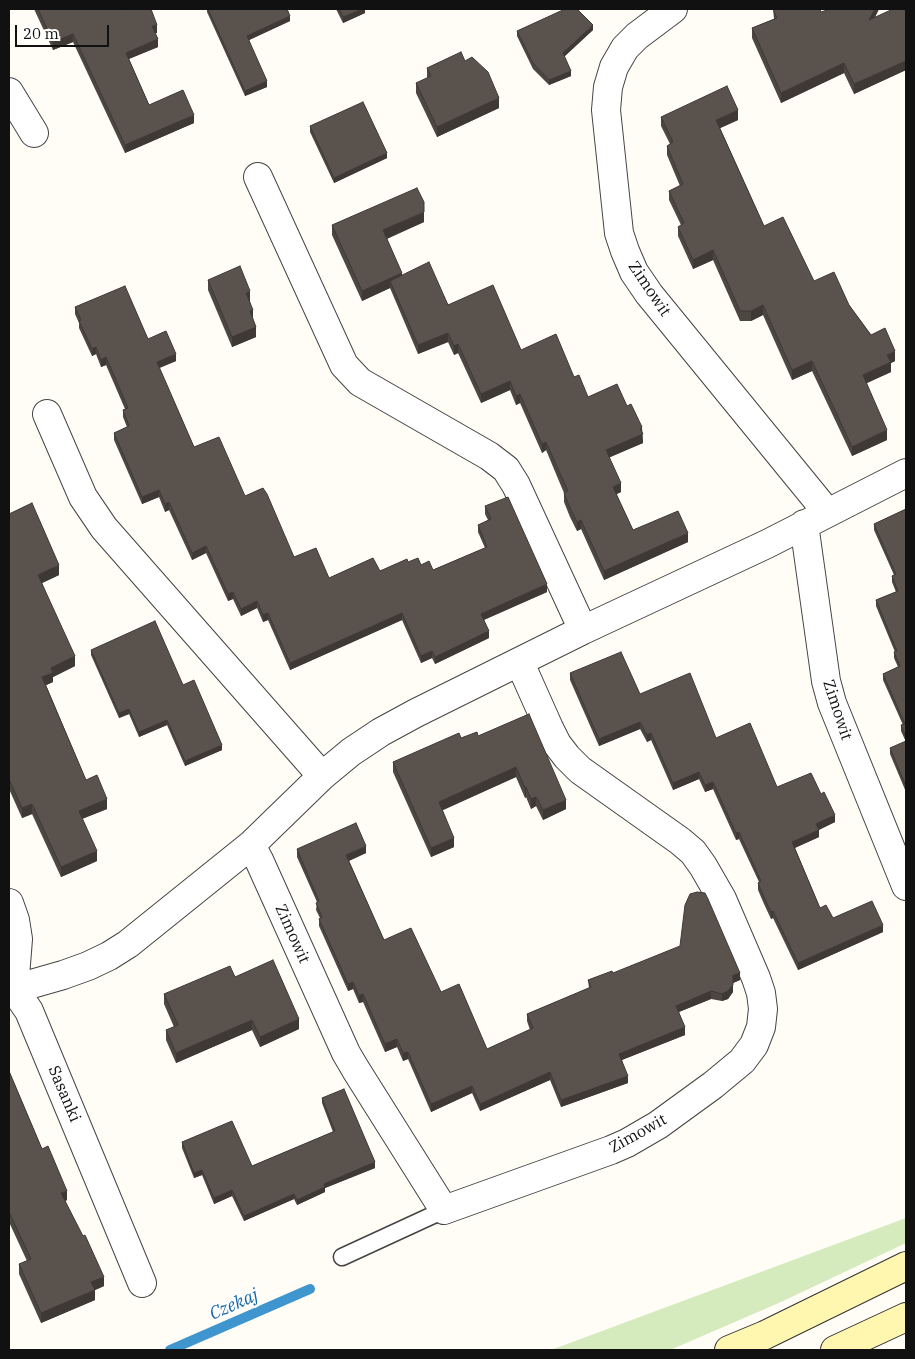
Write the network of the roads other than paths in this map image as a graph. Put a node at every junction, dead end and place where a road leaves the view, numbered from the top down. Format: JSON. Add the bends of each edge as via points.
{"nodes":[{"id":1,"x":673,"y":9,"type":"edge"},
{"id":2,"x":9,"y":92,"type":"edge"},
{"id":3,"x":34,"y":133,"type":"dead end"},
{"id":4,"x":258,"y":178,"type":"dead end"},
{"id":5,"x":47,"y":414,"type":"dead end"},
{"id":6,"x":906,"y":473,"type":"edge"},
{"id":7,"x":815,"y":518,"type":"junction"},
{"id":8,"x":583,"y":630,"type":"junction"},
{"id":9,"x":520,"y":663,"type":"junction"},
{"id":10,"x":322,"y":776,"type":"junction"},
{"id":11,"x":251,"y":846,"type":"junction"},
{"id":12,"x":906,"y":886,"type":"edge"},
{"id":13,"x":9,"y":904,"type":"edge"},
{"id":14,"x":11,"y":991,"type":"edge"},
{"id":15,"x":444,"y":1210,"type":"junction"},
{"id":16,"x":342,"y":1257,"type":"dead end"},
{"id":17,"x":906,"y":1266,"type":"edge"},
{"id":18,"x":142,"y":1283,"type":"dead end"},
{"id":19,"x":906,"y":1317,"type":"edge"},
{"id":20,"x":729,"y":1350,"type":"edge"},
{"id":21,"x":835,"y":1350,"type":"edge"}],
"edges":[{"from":1,"to":7,"type":"street","name":"Zimowit","via":[[625,48],[608,87],[606,110],[619,233],[634,272],[649,294]]},
{"from":2,"to":3,"type":"street"},
{"from":4,"to":8,"type":"street","via":[[344,365],[360,382],[506,469]]},
{"from":5,"to":10,"type":"street","via":[[83,497],[104,528]]},
{"from":6,"to":7,"type":"street"},
{"from":7,"to":8,"type":"street","via":[[767,544]]},
{"from":7,"to":12,"type":"street","name":"Zimowit","via":[[826,682]]},
{"from":8,"to":9,"type":"street"},
{"from":9,"to":10,"type":"street","via":[[381,732]]},
{"from":9,"to":15,"type":"street","name":"Zimowit","via":[[549,728],[567,757],[580,770],[680,841],[703,866],[722,899],[756,978],[763,1010],[761,1028],[742,1061],[643,1134],[611,1150]]},
{"from":10,"to":11,"type":"street"},
{"from":11,"to":14,"type":"street","via":[[148,929],[109,956]]},
{"from":11,"to":15,"type":"street","name":"Zimowit","via":[[346,1053]]},
{"from":13,"to":14,"type":"street","via":[[18,938]]},
{"from":14,"to":18,"type":"street","name":"Sasanki","via":[[29,1011]]},
{"from":15,"to":16,"type":"lane"},
{"from":17,"to":20,"type":"main road"},
{"from":19,"to":21,"type":"main road"}]}
